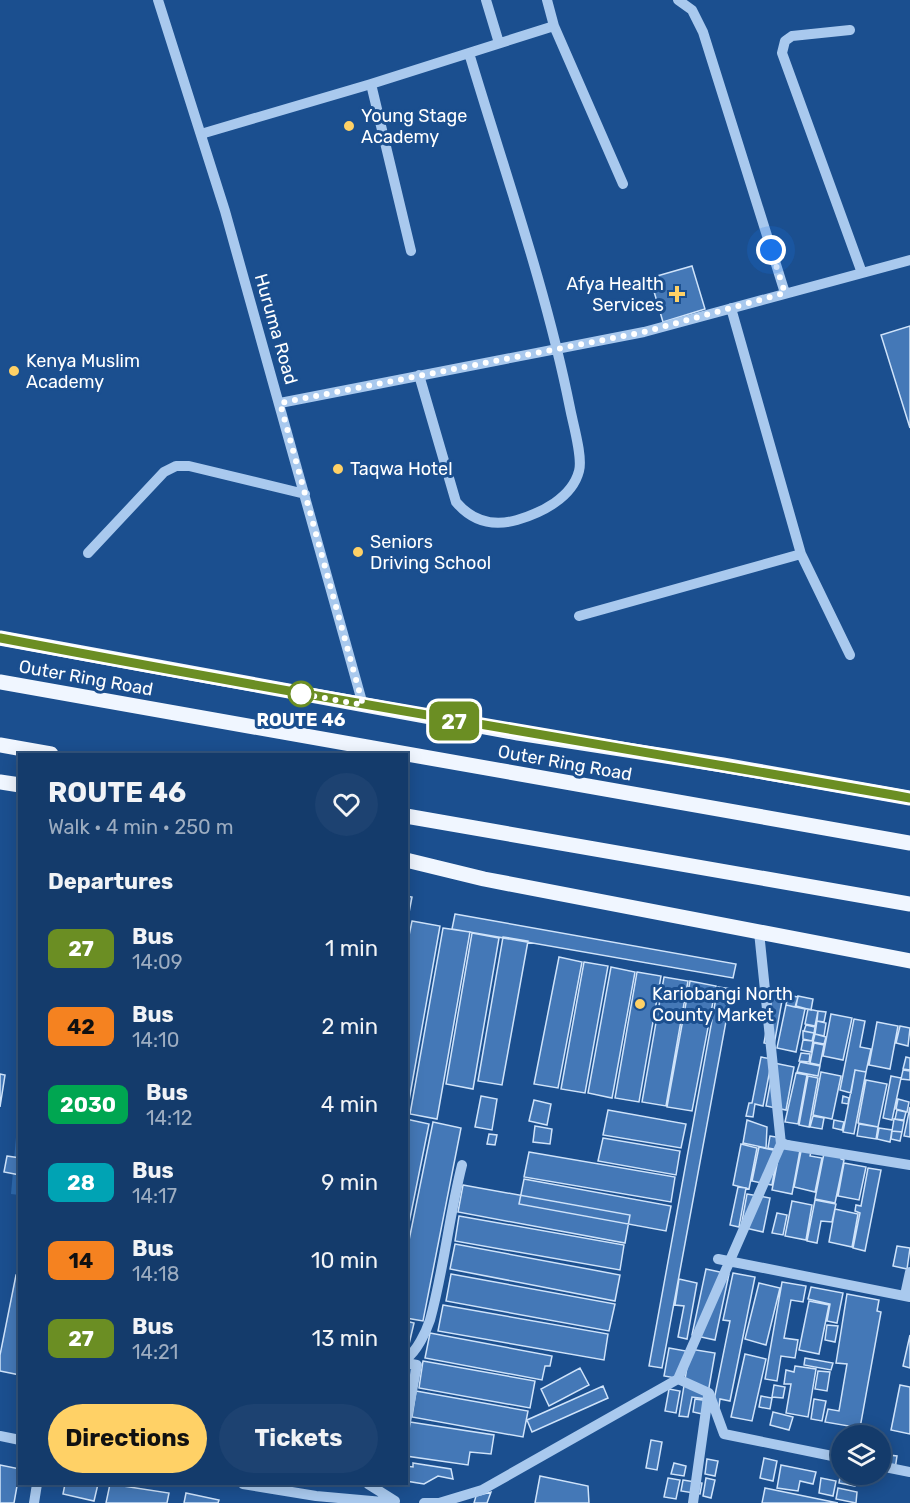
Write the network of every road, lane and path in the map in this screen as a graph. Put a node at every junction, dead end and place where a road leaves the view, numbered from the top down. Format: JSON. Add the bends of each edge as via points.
{"nodes":[{"id":1,"x":158,"y":0,"type":"edge"},
{"id":2,"x":486,"y":0,"type":"edge"},
{"id":3,"x":547,"y":0,"type":"edge"},
{"id":4,"x":678,"y":0,"type":"edge"},
{"id":5,"x":554,"y":26,"type":"junction"},
{"id":6,"x":850,"y":30,"type":"dead end"},
{"id":7,"x":499,"y":44,"type":"junction"},
{"id":8,"x":469,"y":53,"type":"junction"},
{"id":9,"x":371,"y":84,"type":"junction"},
{"id":10,"x":201,"y":134,"type":"junction"},
{"id":11,"x":623,"y":184,"type":"dead end"},
{"id":12,"x":411,"y":251,"type":"dead end"},
{"id":13,"x":910,"y":260,"type":"edge"},
{"id":14,"x":862,"y":273,"type":"junction"},
{"id":15,"x":785,"y":293,"type":"junction"},
{"id":16,"x":731,"y":308,"type":"junction"},
{"id":17,"x":558,"y":350,"type":"junction"},
{"id":18,"x":419,"y":375,"type":"junction"},
{"id":19,"x":280,"y":403,"type":"junction"},
{"id":20,"x":305,"y":494,"type":"junction"},
{"id":21,"x":88,"y":553,"type":"dead end"},
{"id":22,"x":801,"y":554,"type":"junction"},
{"id":23,"x":579,"y":616,"type":"dead end"},
{"id":24,"x":0,"y":638,"type":"edge"},
{"id":25,"x":850,"y":655,"type":"dead end"},
{"id":26,"x":0,"y":682,"type":"edge"},
{"id":27,"x":363,"y":705,"type":"junction"},
{"id":28,"x":0,"y":745,"type":"edge"},
{"id":29,"x":45,"y":753,"type":"edge"},
{"id":30,"x":401,"y":753,"type":"edge"},
{"id":31,"x":408,"y":754,"type":"edge"},
{"id":32,"x":0,"y":782,"type":"edge"},
{"id":33,"x":18,"y":785,"type":"edge"},
{"id":34,"x":910,"y":798,"type":"edge"},
{"id":35,"x":408,"y":816,"type":"edge"},
{"id":36,"x":910,"y":843,"type":"edge"},
{"id":37,"x":408,"y":860,"type":"edge"},
{"id":38,"x":910,"y":904,"type":"edge"},
{"id":39,"x":759,"y":932,"type":"junction"},
{"id":40,"x":910,"y":961,"type":"edge"},
{"id":41,"x":781,"y":1144,"type":"junction"},
{"id":42,"x":462,"y":1165,"type":"dead end"},
{"id":43,"x":910,"y":1166,"type":"edge"},
{"id":44,"x":718,"y":1259,"type":"dead end"},
{"id":45,"x":910,"y":1272,"type":"edge"},
{"id":46,"x":907,"y":1296,"type":"edge"},
{"id":47,"x":408,"y":1358,"type":"edge"},
{"id":48,"x":408,"y":1362,"type":"edge"},
{"id":49,"x":678,"y":1379,"type":"junction"},
{"id":50,"x":709,"y":1393,"type":"junction"},
{"id":51,"x":408,"y":1412,"type":"edge"},
{"id":52,"x":0,"y":1436,"type":"edge"},
{"id":53,"x":18,"y":1440,"type":"edge"},
{"id":54,"x":831,"y":1456,"type":"edge"},
{"id":55,"x":891,"y":1468,"type":"edge"},
{"id":56,"x":910,"y":1472,"type":"edge"},
{"id":57,"x":37,"y":1485,"type":"edge"},
{"id":58,"x":249,"y":1485,"type":"edge"},
{"id":59,"x":369,"y":1485,"type":"edge"},
{"id":60,"x":34,"y":1503,"type":"edge"},
{"id":61,"x":396,"y":1503,"type":"edge"},
{"id":62,"x":424,"y":1503,"type":"edge"},
{"id":63,"x":693,"y":1503,"type":"edge"}],
"edges":[{"from":1,"to":10,"type":"street","name":"Huruma Road"},
{"from":2,"to":7,"type":"street"},
{"from":3,"to":5,"type":"street"},
{"from":4,"to":15,"type":"street","via":[[692,10],[703,32]]},
{"from":5,"to":7,"type":"street"},
{"from":5,"to":11,"type":"street"},
{"from":6,"to":14,"type":"street","via":[[792,36],[785,41],[782,53]]},
{"from":7,"to":8,"type":"street"},
{"from":8,"to":9,"type":"street"},
{"from":8,"to":17,"type":"street"},
{"from":9,"to":10,"type":"street"},
{"from":9,"to":12,"type":"street"},
{"from":10,"to":19,"type":"street","name":"Huruma Road"},
{"from":13,"to":14,"type":"street"},
{"from":14,"to":15,"type":"street"},
{"from":15,"to":16,"type":"street"},
{"from":16,"to":17,"type":"street"},
{"from":16,"to":22,"type":"street"},
{"from":17,"to":18,"type":"street"},
{"from":17,"to":18,"type":"street","via":[[579,470],[570,489],[549,507],[515,520],[487,523],[471,518],[456,502]]},
{"from":18,"to":19,"type":"street"},
{"from":19,"to":20,"type":"street","name":"Huruma Road"},
{"from":20,"to":21,"type":"street","via":[[176,466],[164,472]]},
{"from":20,"to":27,"type":"street","name":"Huruma Road"},
{"from":22,"to":23,"type":"street"},
{"from":22,"to":25,"type":"street"},
{"from":24,"to":27,"type":"main road","name":"Outer Ring Road"},
{"from":26,"to":30,"type":"main road","name":"Outer Ring Road"},
{"from":27,"to":34,"type":"main road","name":"Outer Ring Road"},
{"from":28,"to":29,"type":"main road"},
{"from":31,"to":36,"type":"main road","name":"Outer Ring Road"},
{"from":32,"to":33,"type":"main road"},
{"from":35,"to":38,"type":"main road"},
{"from":37,"to":39,"type":"main road"},
{"from":39,"to":40,"type":"main road"},
{"from":39,"to":41,"type":"street"},
{"from":41,"to":43,"type":"street"},
{"from":41,"to":49,"type":"street"},
{"from":42,"to":47,"type":"street","via":[[429,1322]]},
{"from":44,"to":46,"type":"street"},
{"from":45,"to":46,"type":"street"},
{"from":48,"to":51,"type":"street","via":[[417,1365]]},
{"from":49,"to":50,"type":"street"},
{"from":49,"to":62,"type":"street","via":[[482,1490],[440,1503]]},
{"from":50,"to":54,"type":"street","via":[[724,1434]]},
{"from":50,"to":63,"type":"street"},
{"from":52,"to":53,"type":"street"},
{"from":55,"to":56,"type":"street"},
{"from":57,"to":60,"type":"street"},
{"from":58,"to":61,"type":"street"},
{"from":59,"to":61,"type":"street"}]}
